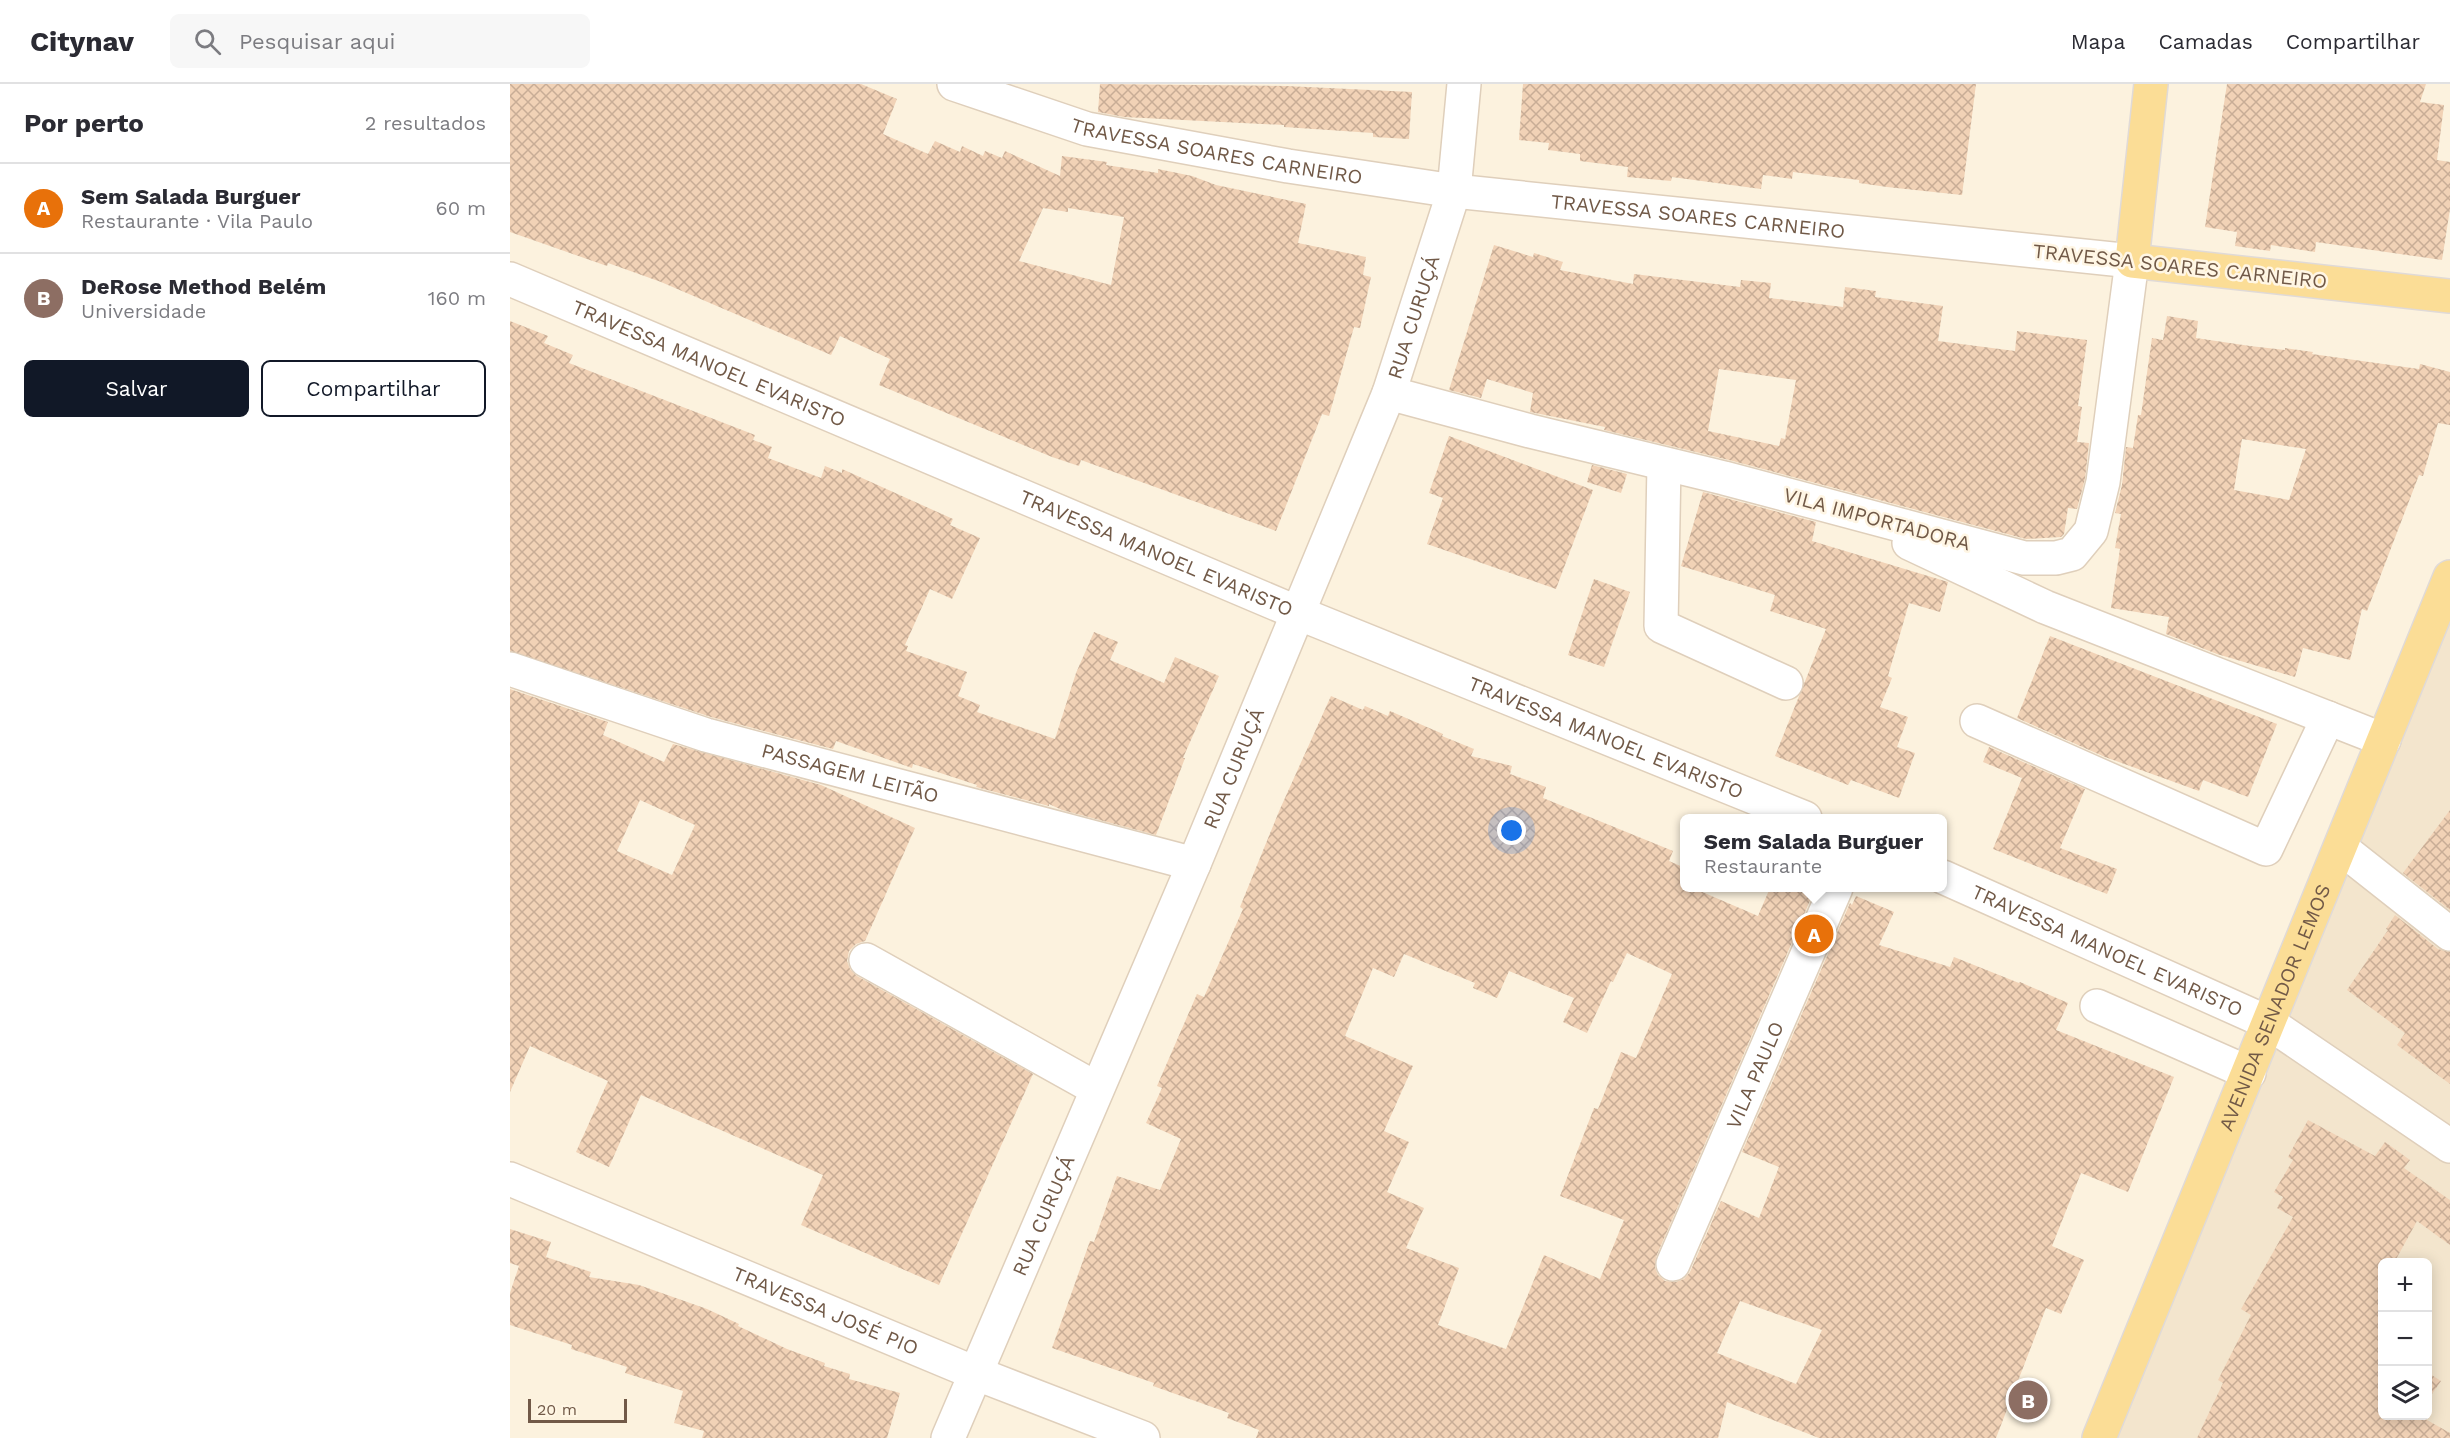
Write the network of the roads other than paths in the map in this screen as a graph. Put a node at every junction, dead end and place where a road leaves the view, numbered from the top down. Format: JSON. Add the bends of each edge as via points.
{"nodes":[{"id":1,"x":954,"y":84,"type":"edge"},
{"id":2,"x":1464,"y":84,"type":"edge"},
{"id":3,"x":2151,"y":84,"type":"edge"},
{"id":4,"x":1454,"y":191,"type":"junction"},
{"id":5,"x":2132,"y":261,"type":"junction"},
{"id":6,"x":510,"y":279,"type":"edge"},
{"id":7,"x":2450,"y":296,"type":"edge"},
{"id":8,"x":1389,"y":393,"type":"junction"},
{"id":9,"x":1664,"y":464,"type":"junction"},
{"id":10,"x":1724,"y":478,"type":"junction"},
{"id":11,"x":2450,"y":577,"type":"edge"},
{"id":12,"x":1298,"y":613,"type":"junction"},
{"id":13,"x":510,"y":669,"type":"edge"},
{"id":14,"x":1786,"y":683,"type":"dead end"},
{"id":15,"x":2328,"y":718,"type":"junction"},
{"id":16,"x":1977,"y":721,"type":"dead end"},
{"id":17,"x":2384,"y":740,"type":"junction"},
{"id":18,"x":1793,"y":814,"type":"edge"},
{"id":19,"x":2341,"y":848,"type":"junction"},
{"id":20,"x":1194,"y":864,"type":"junction"},
{"id":21,"x":1947,"y":879,"type":"edge"},
{"id":22,"x":1834,"y":892,"type":"edge"},
{"id":23,"x":2450,"y":934,"type":"edge"},
{"id":24,"x":866,"y":960,"type":"dead end"},
{"id":25,"x":2097,"y":1006,"type":"dead end"},
{"id":26,"x":2269,"y":1023,"type":"junction"},
{"id":27,"x":2249,"y":1073,"type":"junction"},
{"id":28,"x":1097,"y":1089,"type":"junction"},
{"id":29,"x":2450,"y":1146,"type":"edge"},
{"id":30,"x":510,"y":1179,"type":"edge"},
{"id":31,"x":1673,"y":1264,"type":"dead end"},
{"id":32,"x":975,"y":1373,"type":"junction"},
{"id":33,"x":948,"y":1438,"type":"edge"},
{"id":34,"x":1143,"y":1438,"type":"edge"},
{"id":35,"x":2099,"y":1438,"type":"edge"}],
"edges":[{"from":1,"to":4,"type":"street","name":"TRAVESSA SOARES CARNEIRO","via":[[1087,129],[1287,166]]},
{"from":2,"to":4,"type":"street","name":"RUA CURUÇÁ"},
{"from":3,"to":5,"type":"main road"},
{"from":4,"to":5,"type":"street","name":"TRAVESSA SOARES CARNEIRO"},
{"from":4,"to":8,"type":"street","name":"RUA CURUÇÁ"},
{"from":5,"to":7,"type":"main road","name":"TRAVESSA SOARES CARNEIRO"},
{"from":5,"to":10,"type":"street","name":"VILA IMPORTADORA","via":[[2103,482],[2091,531],[2072,554],[2024,558]]},
{"from":6,"to":12,"type":"street","name":"TRAVESSA MANOEL EVARISTO"},
{"from":8,"to":9,"type":"street","name":"VILA IMPORTADORA"},
{"from":8,"to":12,"type":"street","name":"RUA CURUÇÁ"},
{"from":9,"to":10,"type":"street","name":"VILA IMPORTADORA"},
{"from":9,"to":14,"type":"street","via":[[1661,626]]},
{"from":10,"to":15,"type":"street","via":[[1868,524],[2045,608]]},
{"from":11,"to":17,"type":"main road","name":"AVENIDA SENADOR LEMOS"},
{"from":12,"to":18,"type":"street","name":"TRAVESSA MANOEL EVARISTO"},
{"from":12,"to":20,"type":"street","name":"RUA CURUÇÁ"},
{"from":13,"to":20,"type":"street","name":"PASSAGEM LEITÃO","via":[[706,735]]},
{"from":15,"to":16,"type":"street","via":[[2266,849]]},
{"from":15,"to":17,"type":"street"},
{"from":17,"to":19,"type":"main road","name":"AVENIDA SENADOR LEMOS"},
{"from":19,"to":23,"type":"street"},
{"from":19,"to":26,"type":"main road","name":"AVENIDA SENADOR LEMOS"},
{"from":20,"to":28,"type":"street","name":"RUA CURUÇÁ"},
{"from":21,"to":26,"type":"street","name":"TRAVESSA MANOEL EVARISTO"},
{"from":22,"to":31,"type":"street","name":"VILA PAULO"},
{"from":24,"to":28,"type":"street"},
{"from":25,"to":27,"type":"street"},
{"from":26,"to":27,"type":"main road","name":"AVENIDA SENADOR LEMOS"},
{"from":26,"to":29,"type":"street","name":"TRAVESSA MANOEL EVARISTO"},
{"from":27,"to":35,"type":"main road","name":"AVENIDA SENADOR LEMOS"},
{"from":28,"to":32,"type":"street","name":"RUA CURUÇÁ"},
{"from":30,"to":32,"type":"street","name":"TRAVESSA JOSÉ PIO"},
{"from":32,"to":33,"type":"street","name":"RUA CURUÇÁ"},
{"from":32,"to":34,"type":"street","name":"TRAVESSA JOSÉ PIO"}]}
